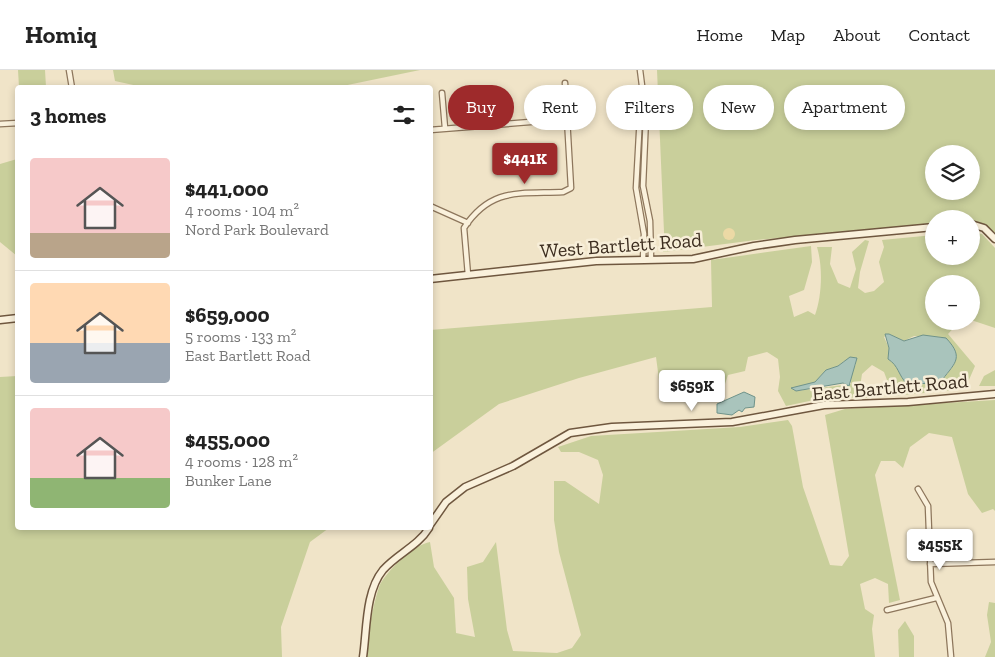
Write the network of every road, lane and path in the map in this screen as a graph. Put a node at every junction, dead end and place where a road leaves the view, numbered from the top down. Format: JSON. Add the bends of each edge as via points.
{"nodes":[{"id":1,"x":69,"y":70,"type":"edge"},
{"id":2,"x":640,"y":70,"type":"edge"},
{"id":3,"x":72,"y":85,"type":"edge"},
{"id":4,"x":641,"y":85,"type":"edge"},
{"id":5,"x":442,"y":93,"type":"dead end"},
{"id":6,"x":15,"y":122,"type":"edge"},
{"id":7,"x":524,"y":122,"type":"edge"},
{"id":8,"x":0,"y":124,"type":"edge"},
{"id":9,"x":446,"y":128,"type":"junction"},
{"id":10,"x":433,"y":130,"type":"edge"},
{"id":11,"x":568,"y":130,"type":"edge"},
{"id":12,"x":638,"y":130,"type":"edge"},
{"id":13,"x":645,"y":130,"type":"edge"},
{"id":14,"x":433,"y":207,"type":"edge"},
{"id":15,"x":468,"y":223,"type":"junction"},
{"id":16,"x":980,"y":227,"type":"edge"},
{"id":17,"x":925,"y":228,"type":"edge"},
{"id":18,"x":644,"y":234,"type":"junction"},
{"id":19,"x":651,"y":235,"type":"junction"},
{"id":20,"x":995,"y":239,"type":"edge"},
{"id":21,"x":651,"y":259,"type":"junction"},
{"id":22,"x":643,"y":260,"type":"junction"},
{"id":23,"x":468,"y":275,"type":"junction"},
{"id":24,"x":433,"y":279,"type":"edge"},
{"id":25,"x":15,"y":318,"type":"edge"},
{"id":26,"x":0,"y":320,"type":"edge"},
{"id":27,"x":995,"y":394,"type":"edge"},
{"id":28,"x":918,"y":489,"type":"dead end"},
{"id":29,"x":433,"y":520,"type":"edge"},
{"id":30,"x":427,"y":530,"type":"edge"},
{"id":31,"x":995,"y":562,"type":"edge"},
{"id":32,"x":930,"y":564,"type":"junction"},
{"id":33,"x":936,"y":598,"type":"junction"},
{"id":34,"x":887,"y":610,"type":"dead end"},
{"id":35,"x":363,"y":657,"type":"edge"},
{"id":36,"x":951,"y":657,"type":"edge"}],
"edges":[{"from":1,"to":3,"type":"street"},
{"from":2,"to":4,"type":"street"},
{"from":5,"to":9,"type":"street"},
{"from":6,"to":8,"type":"street"},
{"from":7,"to":9,"type":"street"},
{"from":9,"to":10,"type":"street"},
{"from":11,"to":15,"type":"street","via":[[571,188],[564,192],[499,196],[482,206]]},
{"from":12,"to":18,"type":"street","via":[[636,188]]},
{"from":13,"to":19,"type":"street","via":[[643,186]]},
{"from":14,"to":15,"type":"street"},
{"from":15,"to":23,"type":"street","via":[[464,228]]},
{"from":16,"to":20,"type":"street"},
{"from":17,"to":21,"type":"street","name":"West Bartlett Road","via":[[754,246],[692,259]]},
{"from":18,"to":19,"type":"street"},
{"from":18,"to":22,"type":"street"},
{"from":19,"to":21,"type":"street"},
{"from":21,"to":22,"type":"street","name":"West Bartlett Road"},
{"from":22,"to":23,"type":"street","name":"West Bartlett Road","via":[[570,263]]},
{"from":23,"to":24,"type":"street","name":"West Bartlett Road"},
{"from":25,"to":26,"type":"street"},
{"from":27,"to":29,"type":"street","name":"East Bartlett Road","via":[[824,405],[732,422],[612,427],[570,433],[513,466],[465,487],[446,502]]},
{"from":28,"to":32,"type":"street","via":[[929,512]]},
{"from":30,"to":35,"type":"street","name":"East Bartlett Road","via":[[422,538],[383,571],[373,589]]},
{"from":31,"to":32,"type":"street"},
{"from":32,"to":33,"type":"street"},
{"from":33,"to":34,"type":"street"},
{"from":33,"to":36,"type":"street","via":[[948,623]]}]}
